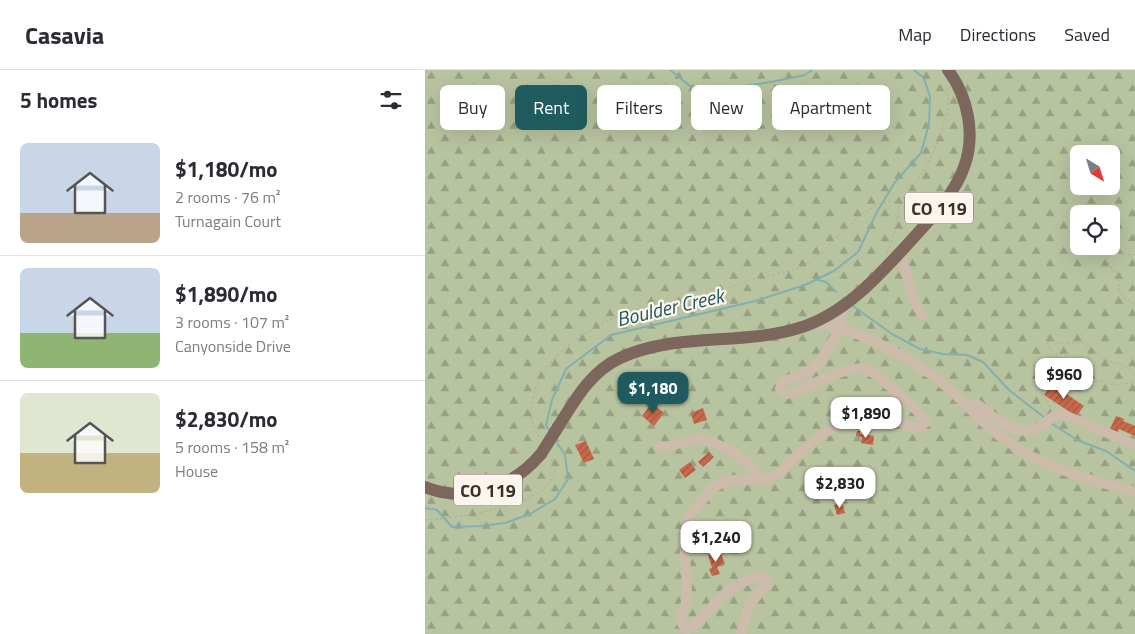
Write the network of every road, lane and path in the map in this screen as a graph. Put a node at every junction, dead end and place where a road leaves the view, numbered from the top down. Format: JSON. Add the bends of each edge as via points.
{"nodes":[{"id":1,"x":949,"y":70,"type":"edge"},
{"id":2,"x":947,"y":88,"type":"dead end"},
{"id":3,"x":897,"y":202,"type":"junction"},
{"id":4,"x":876,"y":206,"type":"dead end"},
{"id":5,"x":895,"y":250,"type":"junction"},
{"id":6,"x":1135,"y":255,"type":"edge"},
{"id":7,"x":843,"y":305,"type":"junction"},
{"id":8,"x":1135,"y":305,"type":"edge"},
{"id":9,"x":922,"y":315,"type":"dead end"},
{"id":10,"x":811,"y":324,"type":"junction"},
{"id":11,"x":841,"y":328,"type":"junction"},
{"id":12,"x":1135,"y":375,"type":"edge"},
{"id":13,"x":1049,"y":378,"type":"junction"},
{"id":14,"x":1135,"y":382,"type":"edge"},
{"id":15,"x":967,"y":406,"type":"junction"},
{"id":16,"x":1051,"y":418,"type":"junction"},
{"id":17,"x":1099,"y":439,"type":"dead end"},
{"id":18,"x":1135,"y":445,"type":"edge"},
{"id":19,"x":659,"y":446,"type":"dead end"},
{"id":20,"x":1088,"y":455,"type":"dead end"},
{"id":21,"x":761,"y":479,"type":"junction"},
{"id":22,"x":425,"y":487,"type":"edge"},
{"id":23,"x":1135,"y":492,"type":"edge"},
{"id":24,"x":503,"y":507,"type":"dead end"},
{"id":25,"x":425,"y":520,"type":"edge"},
{"id":26,"x":741,"y":634,"type":"edge"}],
"edges":[{"from":1,"to":5,"type":"main road","number":"CO 119","via":[[967,111],[970,132],[964,167],[953,190],[928,221]]},
{"from":2,"to":3,"type":"path","via":[[947,112],[937,143],[919,177],[904,198]]},
{"from":3,"to":4,"type":"path"},
{"from":3,"to":5,"type":"path"},
{"from":5,"to":7,"type":"main road","number":"CO 119","via":[[880,275]]},
{"from":5,"to":9,"type":"street"},
{"from":6,"to":8,"type":"path","via":[[1112,253],[1106,260],[1118,276],[1123,297]]},
{"from":7,"to":10,"type":"main road","number":"CO 119"},
{"from":7,"to":11,"type":"street"},
{"from":10,"to":11,"type":"street"},
{"from":10,"to":22,"type":"main road","number":"CO 119","bridge":true,"via":[[770,335],[658,347],[621,358],[587,383],[541,454],[522,473],[508,482],[478,492],[459,494]]},
{"from":11,"to":15,"type":"street","via":[[923,369]]},
{"from":11,"to":21,"type":"street","via":[[818,364],[804,374],[779,384],[783,393],[793,393],[857,368],[866,369],[898,393],[925,422],[917,428],[910,428],[882,412],[856,414],[807,447],[780,473]]},
{"from":12,"to":13,"type":"path","via":[[1125,366],[1105,360],[1085,343],[1057,343],[1049,338],[1047,345],[1058,356],[1056,374]]},
{"from":13,"to":14,"type":"path","via":[[1059,376],[1071,385],[1073,378],[1083,376],[1091,381],[1114,385]]},
{"from":13,"to":16,"type":"path","via":[[1044,375],[1041,393]]},
{"from":15,"to":16,"type":"street","via":[[977,404],[1016,431],[1029,432]]},
{"from":15,"to":23,"type":"street","via":[[1005,440],[1039,461],[1077,476]]},
{"from":16,"to":18,"type":"street","via":[[1062,414]]},
{"from":17,"to":20,"type":"path"},
{"from":19,"to":21,"type":"street","via":[[663,448],[695,438],[706,439],[734,452]]},
{"from":21,"to":26,"type":"street","via":[[734,480],[715,486],[689,517],[685,540],[687,581],[681,620],[687,629],[695,625],[723,594],[744,580],[759,575],[765,578],[767,583],[749,606]]},
{"from":24,"to":25,"type":"path","via":[[456,518]]}]}
